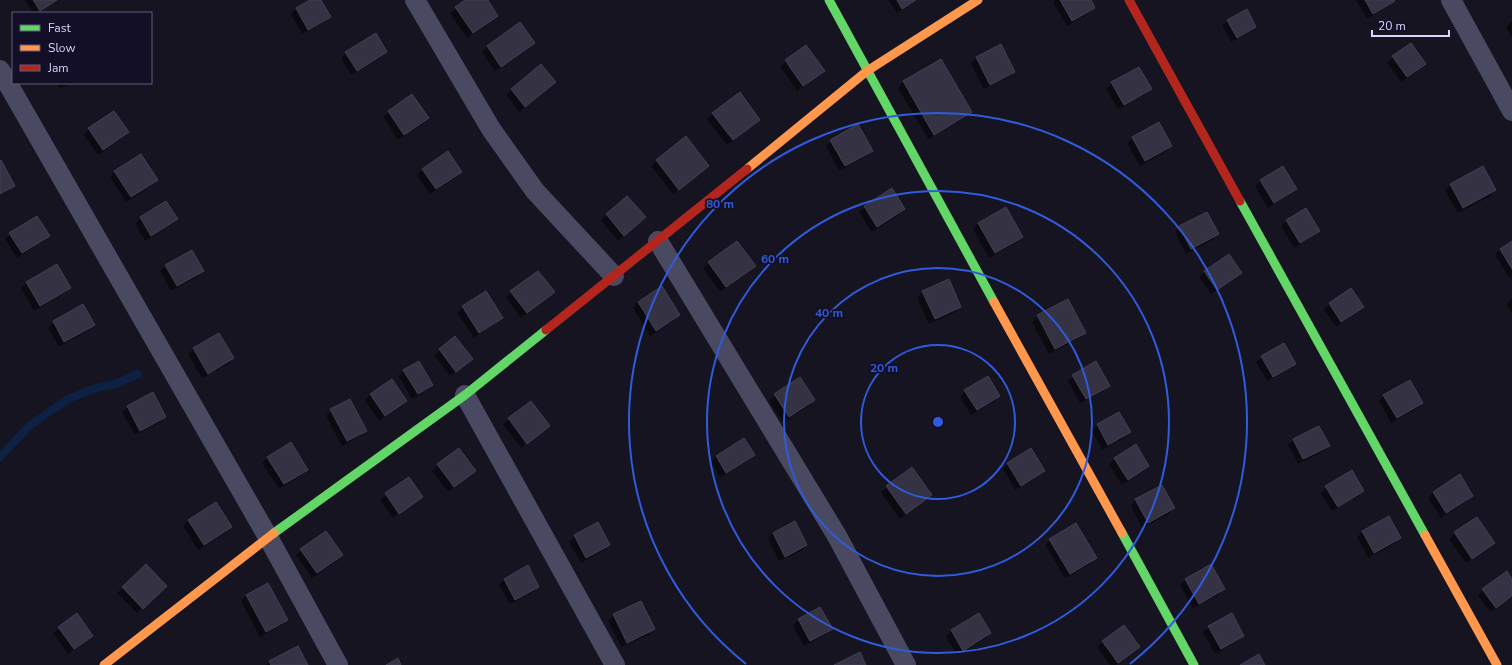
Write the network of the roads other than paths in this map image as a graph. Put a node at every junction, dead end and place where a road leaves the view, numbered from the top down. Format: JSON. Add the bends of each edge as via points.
{"nodes":[{"id":1,"x":415,"y":0,"type":"edge"},
{"id":2,"x":829,"y":0,"type":"edge"},
{"id":3,"x":978,"y":0,"type":"edge"},
{"id":4,"x":1129,"y":0,"type":"edge"},
{"id":5,"x":1452,"y":0,"type":"edge"},
{"id":6,"x":0,"y":70,"type":"edge"},
{"id":7,"x":867,"y":71,"type":"junction"},
{"id":8,"x":1512,"y":112,"type":"edge"},
{"id":9,"x":658,"y":241,"type":"junction"},
{"id":10,"x":614,"y":276,"type":"junction"},
{"id":11,"x":465,"y":395,"type":"junction"},
{"id":12,"x":268,"y":537,"type":"junction"},
{"id":13,"x":104,"y":665,"type":"edge"},
{"id":14,"x":338,"y":665,"type":"edge"},
{"id":15,"x":615,"y":665,"type":"edge"},
{"id":16,"x":906,"y":665,"type":"edge"},
{"id":17,"x":1194,"y":665,"type":"edge"},
{"id":18,"x":1497,"y":665,"type":"edge"}],
"edges":[{"from":1,"to":10,"type":"street","via":[[492,129],[535,191]]},
{"from":2,"to":7,"type":"street"},
{"from":3,"to":7,"type":"street"},
{"from":4,"to":18,"type":"street"},
{"from":5,"to":8,"type":"street"},
{"from":6,"to":12,"type":"street"},
{"from":7,"to":9,"type":"street"},
{"from":7,"to":17,"type":"street"},
{"from":9,"to":10,"type":"street"},
{"from":9,"to":16,"type":"street","via":[[837,536]]},
{"from":10,"to":11,"type":"street"},
{"from":11,"to":12,"type":"street"},
{"from":11,"to":15,"type":"street"},
{"from":12,"to":13,"type":"street"},
{"from":12,"to":14,"type":"street"}]}
